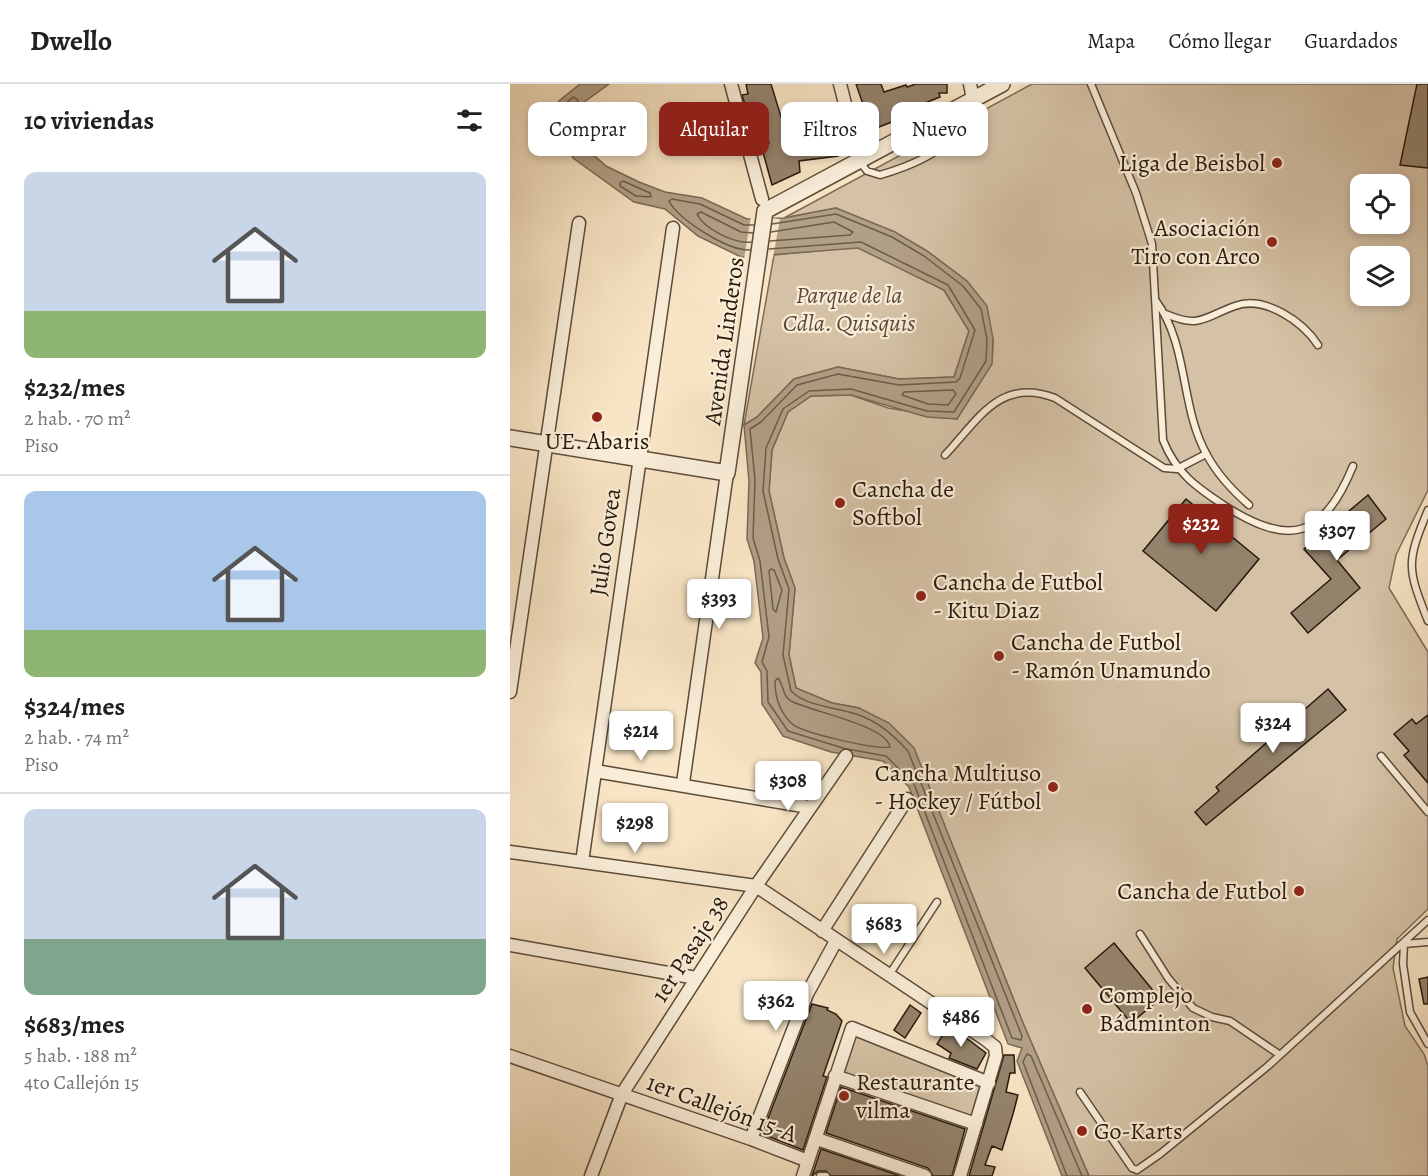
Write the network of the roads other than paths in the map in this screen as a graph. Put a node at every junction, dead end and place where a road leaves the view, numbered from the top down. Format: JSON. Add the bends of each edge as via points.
{"nodes":[{"id":1,"x":731,"y":84,"type":"edge"},
{"id":2,"x":840,"y":84,"type":"edge"},
{"id":3,"x":970,"y":84,"type":"edge"},
{"id":4,"x":1002,"y":84,"type":"edge"},
{"id":5,"x":1091,"y":84,"type":"edge"},
{"id":6,"x":974,"y":99,"type":"junction"},
{"id":7,"x":968,"y":102,"type":"edge"},
{"id":8,"x":891,"y":142,"type":"edge"},
{"id":9,"x":929,"y":156,"type":"edge"},
{"id":10,"x":859,"y":159,"type":"junction"},
{"id":11,"x":762,"y":199,"type":"dead end"},
{"id":12,"x":579,"y":224,"type":"dead end"},
{"id":13,"x":673,"y":228,"type":"dead end"},
{"id":14,"x":1156,"y":301,"type":"junction"},
{"id":15,"x":1165,"y":313,"type":"junction"},
{"id":16,"x":1318,"y":345,"type":"dead end"},
{"id":17,"x":510,"y":438,"type":"edge"},
{"id":18,"x":546,"y":444,"type":"junction"},
{"id":19,"x":1206,"y":454,"type":"junction"},
{"id":20,"x":945,"y":455,"type":"dead end"},
{"id":21,"x":638,"y":459,"type":"junction"},
{"id":22,"x":1353,"y":466,"type":"dead end"},
{"id":23,"x":1177,"y":469,"type":"junction"},
{"id":24,"x":727,"y":473,"type":"junction"},
{"id":25,"x":1249,"y":505,"type":"dead end"},
{"id":26,"x":1428,"y":510,"type":"edge"},
{"id":27,"x":1428,"y":621,"type":"edge"},
{"id":28,"x":513,"y":659,"type":"edge"},
{"id":29,"x":510,"y":692,"type":"edge"},
{"id":30,"x":846,"y":756,"type":"dead end"},
{"id":31,"x":1382,"y":756,"type":"dead end"},
{"id":32,"x":595,"y":771,"type":"junction"},
{"id":33,"x":683,"y":783,"type":"junction"},
{"id":34,"x":907,"y":799,"type":"dead end"},
{"id":35,"x":809,"y":807,"type":"junction"},
{"id":36,"x":1428,"y":812,"type":"edge"},
{"id":37,"x":510,"y":852,"type":"edge"},
{"id":38,"x":582,"y":862,"type":"junction"},
{"id":39,"x":756,"y":886,"type":"junction"},
{"id":40,"x":937,"y":902,"type":"dead end"},
{"id":41,"x":1428,"y":920,"type":"edge"},
{"id":42,"x":822,"y":932,"type":"junction"},
{"id":43,"x":1140,"y":934,"type":"dead end"},
{"id":44,"x":836,"y":941,"type":"junction"},
{"id":45,"x":1428,"y":942,"type":"edge"},
{"id":46,"x":1404,"y":944,"type":"junction"},
{"id":47,"x":510,"y":945,"type":"edge"},
{"id":48,"x":889,"y":975,"type":"junction"},
{"id":49,"x":696,"y":978,"type":"junction"},
{"id":50,"x":1428,"y":1044,"type":"edge"},
{"id":51,"x":1280,"y":1055,"type":"junction"},
{"id":52,"x":510,"y":1056,"type":"edge"},
{"id":53,"x":835,"y":1076,"type":"junction"},
{"id":54,"x":989,"y":1083,"type":"junction"},
{"id":55,"x":1080,"y":1092,"type":"dead end"},
{"id":56,"x":622,"y":1094,"type":"junction"},
{"id":57,"x":976,"y":1124,"type":"junction"},
{"id":58,"x":751,"y":1139,"type":"junction"},
{"id":59,"x":817,"y":1139,"type":"junction"},
{"id":60,"x":808,"y":1161,"type":"junction"},
{"id":61,"x":591,"y":1176,"type":"edge"},
{"id":62,"x":803,"y":1176,"type":"edge"},
{"id":63,"x":820,"y":1176,"type":"edge"},
{"id":64,"x":826,"y":1176,"type":"edge"},
{"id":65,"x":925,"y":1176,"type":"edge"},
{"id":66,"x":960,"y":1176,"type":"edge"}],
"edges":[{"from":1,"to":11,"type":"street"},
{"from":2,"to":10,"type":"street"},
{"from":3,"to":6,"type":"street"},
{"from":4,"to":6,"type":"street"},
{"from":5,"to":14,"type":"lane","via":[[1149,234]]},
{"from":6,"to":7,"type":"street"},
{"from":8,"to":10,"type":"street"},
{"from":9,"to":10,"type":"lane","via":[[880,175],[867,171]]},
{"from":10,"to":24,"type":"street","name":"Avenida Linderos","via":[[768,207]]},
{"from":12,"to":18,"type":"street"},
{"from":13,"to":21,"type":"street","name":"Julio Govea"},
{"from":14,"to":15,"type":"lane"},
{"from":14,"to":23,"type":"lane","via":[[1162,440]]},
{"from":15,"to":16,"type":"lane","via":[[1192,323],[1236,305],[1262,306],[1301,325]]},
{"from":15,"to":19,"type":"lane"},
{"from":17,"to":18,"type":"street"},
{"from":18,"to":21,"type":"street"},
{"from":18,"to":28,"type":"street"},
{"from":19,"to":23,"type":"lane"},
{"from":19,"to":25,"type":"lane"},
{"from":20,"to":23,"type":"lane","via":[[999,400],[1014,392],[1035,390],[1055,398],[1155,464]]},
{"from":21,"to":24,"type":"street"},
{"from":21,"to":32,"type":"street","name":"Julio Govea"},
{"from":22,"to":23,"type":"lane","via":[[1335,504],[1321,518],[1288,532],[1258,526]]},
{"from":24,"to":33,"type":"street"},
{"from":26,"to":27,"type":"lane","via":[[1412,548],[1411,579]]},
{"from":28,"to":29,"type":"street"},
{"from":30,"to":35,"type":"street","name":"1er Pasaje 38"},
{"from":31,"to":36,"type":"lane"},
{"from":32,"to":33,"type":"street"},
{"from":32,"to":38,"type":"street","name":"Julio Govea"},
{"from":33,"to":35,"type":"street"},
{"from":34,"to":42,"type":"street"},
{"from":35,"to":39,"type":"street","name":"1er Pasaje 38"},
{"from":37,"to":38,"type":"street"},
{"from":38,"to":39,"type":"street"},
{"from":39,"to":42,"type":"street"},
{"from":39,"to":49,"type":"street","name":"1er Pasaje 38"},
{"from":40,"to":48,"type":"lane"},
{"from":41,"to":46,"type":"lane"},
{"from":42,"to":44,"type":"street"},
{"from":43,"to":51,"type":"lane","via":[[1193,1008],[1230,1021]]},
{"from":44,"to":48,"type":"street"},
{"from":44,"to":58,"type":"street","via":[[803,1005]]},
{"from":45,"to":46,"type":"lane"},
{"from":46,"to":50,"type":"lane","via":[[1410,1012]]},
{"from":46,"to":51,"type":"lane"},
{"from":47,"to":49,"type":"street"},
{"from":48,"to":54,"type":"street","via":[[995,1047]]},
{"from":49,"to":56,"type":"street","name":"1er Pasaje 38"},
{"from":51,"to":55,"type":"lane","via":[[1137,1170]]},
{"from":52,"to":56,"type":"street","name":"1er Callejón 15-A"},
{"from":53,"to":54,"type":"street","via":[[852,1028]]},
{"from":53,"to":57,"type":"street"},
{"from":53,"to":59,"type":"street"},
{"from":54,"to":57,"type":"street"},
{"from":56,"to":58,"type":"street","name":"1er Callejón 15-A"},
{"from":56,"to":61,"type":"street","name":"1er Pasaje 38"},
{"from":57,"to":66,"type":"street"},
{"from":58,"to":60,"type":"street","name":"1er Callejón 15-A"},
{"from":59,"to":60,"type":"street"},
{"from":59,"to":65,"type":"street"},
{"from":60,"to":62,"type":"street"},
{"from":63,"to":64,"type":"lane"}]}
